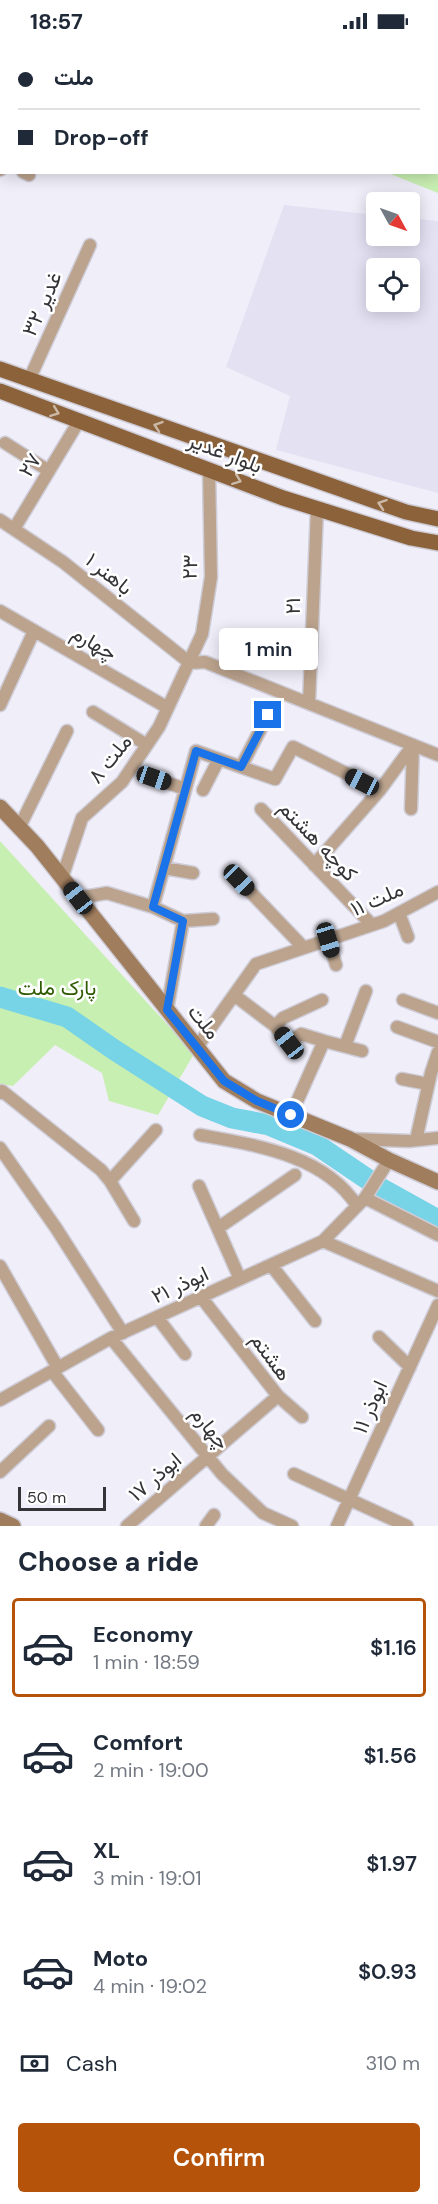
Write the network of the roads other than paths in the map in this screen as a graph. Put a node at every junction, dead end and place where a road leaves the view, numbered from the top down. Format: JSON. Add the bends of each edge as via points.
{"nodes":[{"id":1,"x":90,"y":245,"type":"dead end"},
{"id":2,"x":0,"y":369,"type":"edge"},
{"id":3,"x":29,"y":380,"type":"junction"},
{"id":4,"x":0,"y":391,"type":"edge"},
{"id":5,"x":79,"y":421,"type":"junction"},
{"id":6,"x":5,"y":443,"type":"dead end"},
{"id":7,"x":209,"y":469,"type":"junction"},
{"id":8,"x":49,"y":471,"type":"junction"},
{"id":9,"x":317,"y":510,"type":"junction"},
{"id":10,"x":438,"y":519,"type":"edge"},
{"id":11,"x":0,"y":520,"type":"edge"},
{"id":12,"x":15,"y":529,"type":"junction"},
{"id":13,"x":438,"y":543,"type":"edge"},
{"id":14,"x":0,"y":611,"type":"edge"},
{"id":15,"x":34,"y":631,"type":"junction"},
{"id":16,"x":190,"y":663,"type":"junction"},
{"id":17,"x":309,"y":704,"type":"junction"},
{"id":18,"x":0,"y":705,"type":"edge"},
{"id":19,"x":168,"y":708,"type":"junction"},
{"id":20,"x":93,"y":712,"type":"dead end"},
{"id":21,"x":268,"y":715,"type":"dead end"},
{"id":22,"x":67,"y":730,"type":"dead end"},
{"id":23,"x":147,"y":745,"type":"junction"},
{"id":24,"x":413,"y":745,"type":"junction"},
{"id":25,"x":438,"y":755,"type":"edge"},
{"id":26,"x":219,"y":759,"type":"junction"},
{"id":27,"x":241,"y":767,"type":"junction"},
{"id":28,"x":154,"y":778,"type":"dead end"},
{"id":29,"x":185,"y":789,"type":"junction"},
{"id":30,"x":203,"y":790,"type":"dead end"},
{"id":31,"x":380,"y":790,"type":"junction"},
{"id":32,"x":0,"y":807,"type":"edge"},
{"id":33,"x":411,"y":808,"type":"dead end"},
{"id":34,"x":261,"y":809,"type":"dead end"},
{"id":35,"x":20,"y":828,"type":"junction"},
{"id":36,"x":314,"y":865,"type":"junction"},
{"id":37,"x":164,"y":868,"type":"junction"},
{"id":38,"x":193,"y":873,"type":"dead end"},
{"id":39,"x":62,"y":878,"type":"junction"},
{"id":40,"x":239,"y":880,"type":"dead end"},
{"id":41,"x":438,"y":892,"type":"edge"},
{"id":42,"x":78,"y":898,"type":"junction"},
{"id":43,"x":153,"y":907,"type":"junction"},
{"id":44,"x":399,"y":913,"type":"junction"},
{"id":45,"x":213,"y":919,"type":"dead end"},
{"id":46,"x":183,"y":921,"type":"junction"},
{"id":47,"x":372,"y":925,"type":"junction"},
{"id":48,"x":408,"y":937,"type":"dead end"},
{"id":49,"x":328,"y":940,"type":"junction"},
{"id":50,"x":304,"y":948,"type":"junction"},
{"id":51,"x":336,"y":965,"type":"dead end"},
{"id":52,"x":366,"y":991,"type":"dead end"},
{"id":53,"x":234,"y":995,"type":"junction"},
{"id":54,"x":322,"y":1000,"type":"dead end"},
{"id":55,"x":403,"y":1000,"type":"dead end"},
{"id":56,"x":167,"y":1010,"type":"junction"},
{"id":57,"x":438,"y":1014,"type":"edge"},
{"id":58,"x":275,"y":1026,"type":"junction"},
{"id":59,"x":397,"y":1027,"type":"dead end"},
{"id":60,"x":324,"y":1041,"type":"junction"},
{"id":61,"x":438,"y":1042,"type":"edge"},
{"id":62,"x":197,"y":1047,"type":"junction"},
{"id":63,"x":345,"y":1047,"type":"junction"},
{"id":64,"x":362,"y":1051,"type":"dead end"},
{"id":65,"x":438,"y":1052,"type":"edge"},
{"id":66,"x":402,"y":1079,"type":"dead end"},
{"id":67,"x":428,"y":1084,"type":"junction"},
{"id":68,"x":1,"y":1092,"type":"edge"},
{"id":69,"x":291,"y":1115,"type":"junction"},
{"id":70,"x":156,"y":1131,"type":"dead end"},
{"id":71,"x":200,"y":1135,"type":"dead end"},
{"id":72,"x":438,"y":1137,"type":"edge"},
{"id":73,"x":350,"y":1138,"type":"junction"},
{"id":74,"x":416,"y":1140,"type":"junction"},
{"id":75,"x":0,"y":1148,"type":"edge"},
{"id":76,"x":389,"y":1160,"type":"junction"},
{"id":77,"x":295,"y":1176,"type":"dead end"},
{"id":78,"x":110,"y":1181,"type":"junction"},
{"id":79,"x":438,"y":1182,"type":"edge"},
{"id":80,"x":199,"y":1186,"type":"dead end"},
{"id":81,"x":363,"y":1200,"type":"junction"},
{"id":82,"x":134,"y":1221,"type":"dead end"},
{"id":83,"x":218,"y":1228,"type":"junction"},
{"id":84,"x":438,"y":1235,"type":"edge"},
{"id":85,"x":323,"y":1241,"type":"junction"},
{"id":86,"x":271,"y":1265,"type":"junction"},
{"id":87,"x":0,"y":1266,"type":"edge"},
{"id":88,"x":240,"y":1279,"type":"junction"},
{"id":89,"x":438,"y":1291,"type":"edge"},
{"id":90,"x":201,"y":1297,"type":"junction"},
{"id":91,"x":438,"y":1305,"type":"edge"},
{"id":92,"x":157,"y":1317,"type":"junction"},
{"id":93,"x":315,"y":1321,"type":"dead end"},
{"id":94,"x":117,"y":1335,"type":"junction"},
{"id":95,"x":378,"y":1337,"type":"dead end"},
{"id":96,"x":185,"y":1354,"type":"dead end"},
{"id":97,"x":410,"y":1367,"type":"junction"},
{"id":98,"x":55,"y":1370,"type":"junction"},
{"id":99,"x":2,"y":1395,"type":"edge"},
{"id":100,"x":278,"y":1396,"type":"junction"},
{"id":101,"x":302,"y":1417,"type":"dead end"},
{"id":102,"x":49,"y":1426,"type":"dead end"},
{"id":103,"x":98,"y":1430,"type":"dead end"},
{"id":104,"x":208,"y":1457,"type":"junction"},
{"id":105,"x":0,"y":1472,"type":"edge"},
{"id":106,"x":294,"y":1474,"type":"dead end"},
{"id":107,"x":349,"y":1499,"type":"junction"},
{"id":108,"x":214,"y":1515,"type":"dead end"},
{"id":109,"x":0,"y":1521,"type":"edge"},
{"id":110,"x":13,"y":1526,"type":"edge"},
{"id":111,"x":127,"y":1526,"type":"edge"},
{"id":112,"x":206,"y":1526,"type":"edge"},
{"id":113,"x":292,"y":1526,"type":"edge"},
{"id":114,"x":337,"y":1526,"type":"edge"},
{"id":115,"x":406,"y":1526,"type":"edge"}],
"edges":[{"from":1,"to":3,"type":"street","name":"۳۲ غدیر"},
{"from":2,"to":3,"type":"main road","name":"بلوار غدیر"},
{"from":10,"to":3,"type":"main road","name":"بلوار غدیر","one_way":true,"via":[[406,512]]},
{"from":4,"to":5,"type":"main road","name":"بلوار غدیر","one_way":true},
{"from":5,"to":7,"type":"main road","name":"بلوار غدیر"},
{"from":5,"to":8,"type":"street","name":"۲۷"},
{"from":6,"to":8,"type":"street"},
{"from":7,"to":9,"type":"main road","name":"بلوار غدیر","one_way":true},
{"from":7,"to":16,"type":"street","name":"۲۳","via":[[211,577],[202,634]]},
{"from":8,"to":12,"type":"street","name":"۲۷"},
{"from":9,"to":13,"type":"main road","name":"بلوار غدیر"},
{"from":9,"to":17,"type":"street","name":"۲۱"},
{"from":11,"to":12,"type":"street","name":"باهنر ۱"},
{"from":12,"to":16,"type":"street","name":"باهنر ۱"},
{"from":14,"to":15,"type":"street","name":"چهارم"},
{"from":15,"to":18,"type":"street"},
{"from":15,"to":19,"type":"street","name":"چهارم"},
{"from":16,"to":17,"type":"street","via":[[205,662]]},
{"from":16,"to":19,"type":"street","name":"۸ ملت"},
{"from":17,"to":24,"type":"street"},
{"from":19,"to":23,"type":"street","name":"۸ ملت"},
{"from":20,"to":23,"type":"street"},
{"from":21,"to":27,"type":"street"},
{"from":22,"to":35,"type":"street"},
{"from":23,"to":39,"type":"street","name":"۸ ملت","via":[[122,782],[82,818]]},
{"from":24,"to":25,"type":"street"},
{"from":24,"to":31,"type":"street"},
{"from":24,"to":33,"type":"street"},
{"from":26,"to":27,"type":"street"},
{"from":26,"to":29,"type":"street","via":[[196,751]]},
{"from":26,"to":30,"type":"street"},
{"from":27,"to":31,"type":"street","via":[[275,779],[293,747]]},
{"from":28,"to":29,"type":"street"},
{"from":29,"to":37,"type":"street"},
{"from":31,"to":36,"type":"street"},
{"from":32,"to":35,"type":"main road","name":"ملت"},
{"from":34,"to":36,"type":"street","name":"کوچه هشتم"},
{"from":35,"to":39,"type":"main road","name":"ملت"},
{"from":36,"to":47,"type":"street","name":"کوچه هشتم"},
{"from":37,"to":38,"type":"street"},
{"from":37,"to":43,"type":"street"},
{"from":39,"to":42,"type":"main road","name":"ملت"},
{"from":40,"to":50,"type":"street"},
{"from":41,"to":44,"type":"street","name":"۱۱ ملت"},
{"from":42,"to":43,"type":"street","via":[[107,893]]},
{"from":42,"to":56,"type":"main road","name":"ملت"},
{"from":43,"to":46,"type":"street"},
{"from":44,"to":47,"type":"street","name":"۱۱ ملت"},
{"from":44,"to":48,"type":"street"},
{"from":45,"to":46,"type":"street"},
{"from":46,"to":56,"type":"street"},
{"from":47,"to":49,"type":"street","name":"۱۱ ملت"},
{"from":49,"to":50,"type":"street","name":"۱۱ ملت"},
{"from":49,"to":51,"type":"street"},
{"from":50,"to":53,"type":"street","name":"۱۱ ملت","via":[[256,964]]},
{"from":52,"to":63,"type":"street"},
{"from":53,"to":58,"type":"street"},
{"from":53,"to":62,"type":"street","name":"۱۱ ملت"},
{"from":54,"to":58,"type":"street","via":[[283,1018]]},
{"from":55,"to":57,"type":"street"},
{"from":56,"to":62,"type":"main road","name":"ملت"},
{"from":58,"to":60,"type":"street","via":[[289,1043],[301,1034]]},
{"from":59,"to":61,"type":"street"},
{"from":60,"to":63,"type":"street"},
{"from":60,"to":69,"type":"street"},
{"from":62,"to":69,"type":"main road","name":"ملت","via":[[224,1081]]},
{"from":63,"to":64,"type":"street"},
{"from":65,"to":67,"type":"street"},
{"from":66,"to":67,"type":"street"},
{"from":67,"to":74,"type":"street"},
{"from":68,"to":78,"type":"street"},
{"from":69,"to":73,"type":"main road","name":"ملت"},
{"from":70,"to":78,"type":"street"},
{"from":71,"to":81,"type":"street","via":[[261,1148],[306,1164]]},
{"from":72,"to":74,"type":"street"},
{"from":73,"to":74,"type":"street"},
{"from":73,"to":76,"type":"main road","name":"ملت"},
{"from":75,"to":94,"type":"street","name":"چهارم","via":[[56,1228]]},
{"from":76,"to":79,"type":"main road","name":"ملت"},
{"from":76,"to":81,"type":"street","name":"۲۱ ابوذر"},
{"from":77,"to":83,"type":"street"},
{"from":78,"to":82,"type":"street"},
{"from":80,"to":83,"type":"street"},
{"from":81,"to":84,"type":"street"},
{"from":81,"to":85,"type":"street","name":"۲۱ ابوذر"},
{"from":83,"to":88,"type":"street"},
{"from":85,"to":86,"type":"street","name":"۲۱ ابوذر"},
{"from":85,"to":89,"type":"street"},
{"from":86,"to":88,"type":"street","name":"۲۱ ابوذر"},
{"from":86,"to":93,"type":"street"},
{"from":87,"to":98,"type":"street"},
{"from":88,"to":90,"type":"street","name":"۲۱ ابوذر"},
{"from":90,"to":92,"type":"street","name":"۲۱ ابوذر"},
{"from":90,"to":100,"type":"street","name":"هشتم"},
{"from":91,"to":97,"type":"street","name":"ابوذر ۱۱"},
{"from":92,"to":94,"type":"street","name":"۲۱ ابوذر"},
{"from":92,"to":96,"type":"street"},
{"from":94,"to":98,"type":"street","name":"۲۱ ابوذر"},
{"from":94,"to":104,"type":"street","name":"چهارم"},
{"from":95,"to":97,"type":"street"},
{"from":97,"to":107,"type":"street","name":"ابوذر ۱۱"},
{"from":98,"to":99,"type":"street","name":"۲۱ ابوذر"},
{"from":98,"to":103,"type":"street"},
{"from":100,"to":101,"type":"street"},
{"from":100,"to":104,"type":"street","name":"هشتم"},
{"from":102,"to":105,"type":"street"},
{"from":104,"to":111,"type":"street","name":"۱۷ ابوذر"},
{"from":104,"to":113,"type":"street","name":"چهارم","via":[[263,1513]]},
{"from":106,"to":107,"type":"street"},
{"from":107,"to":114,"type":"street","name":"ابوذر ۱۱"},
{"from":107,"to":115,"type":"street"},
{"from":108,"to":112,"type":"street"},
{"from":109,"to":110,"type":"main road"}]}
